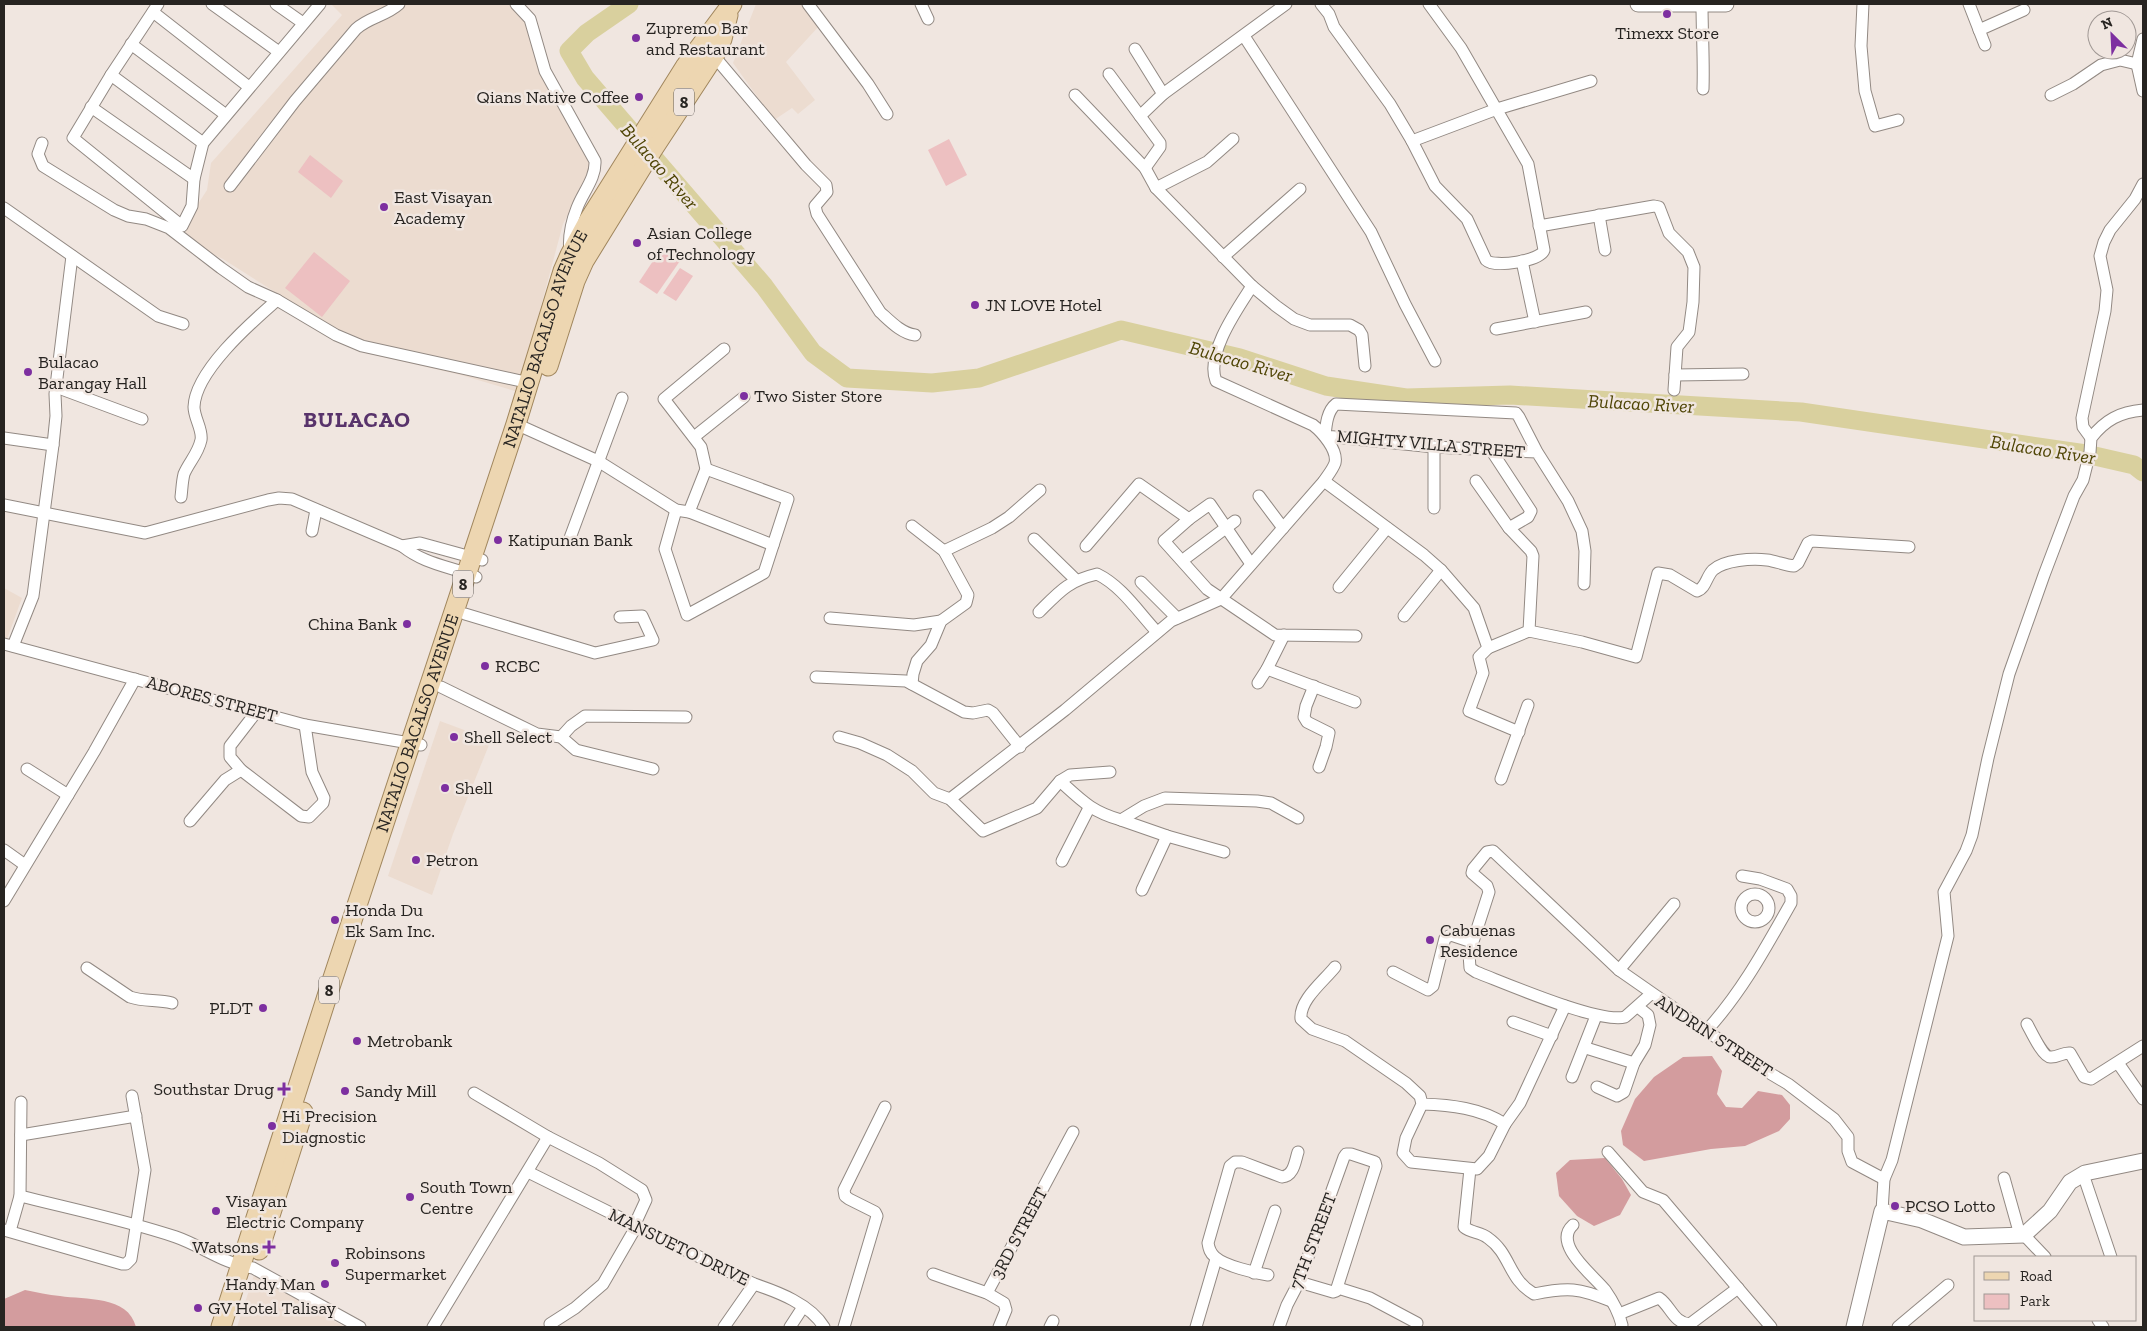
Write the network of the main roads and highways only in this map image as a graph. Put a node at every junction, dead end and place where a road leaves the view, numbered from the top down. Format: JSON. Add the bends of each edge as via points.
{"nodes":[{"id":1,"x":731,"y":6,"type":"edge"},
{"id":2,"x":577,"y":258,"type":"junction"},
{"id":3,"x":522,"y":426,"type":"junction"},
{"id":4,"x":474,"y":567,"type":"junction"},
{"id":5,"x":416,"y":745,"type":"junction"},
{"id":6,"x":247,"y":1267,"type":"junction"},
{"id":7,"x":221,"y":1327,"type":"edge"},
{"id":8,"x":233,"y":1327,"type":"edge"}],
"edges":[{"from":1,"to":2,"type":"main road","name":"NATALIO BACALSO AVENUE","number":"8","via":[[707,52]]},
{"from":2,"to":3,"type":"main road","name":"NATALIO BACALSO AVENUE","number":"8","via":[[568,300]]},
{"from":2,"to":3,"type":"main road","name":"NATALIO BACALSO AVENUE","number":"8","via":[[554,296],[530,382]]},
{"from":3,"to":4,"type":"main road","name":"NATALIO BACALSO AVENUE","number":"8"},
{"from":4,"to":5,"type":"main road","name":"NATALIO BACALSO AVENUE","number":"8"},
{"from":4,"to":5,"type":"main road","name":"NATALIO BACALSO AVENUE","number":"8","via":[[465,614],[441,687]]},
{"from":5,"to":6,"type":"main road","name":"NATALIO BACALSO AVENUE","number":"8","via":[[283,1179]]},
{"from":6,"to":7,"type":"main road","name":"NATALIO BACALSO AVENUE","number":"8"},
{"from":6,"to":8,"type":"main road","name":"NATALIO BACALSO AVENUE","number":"8"}]}
